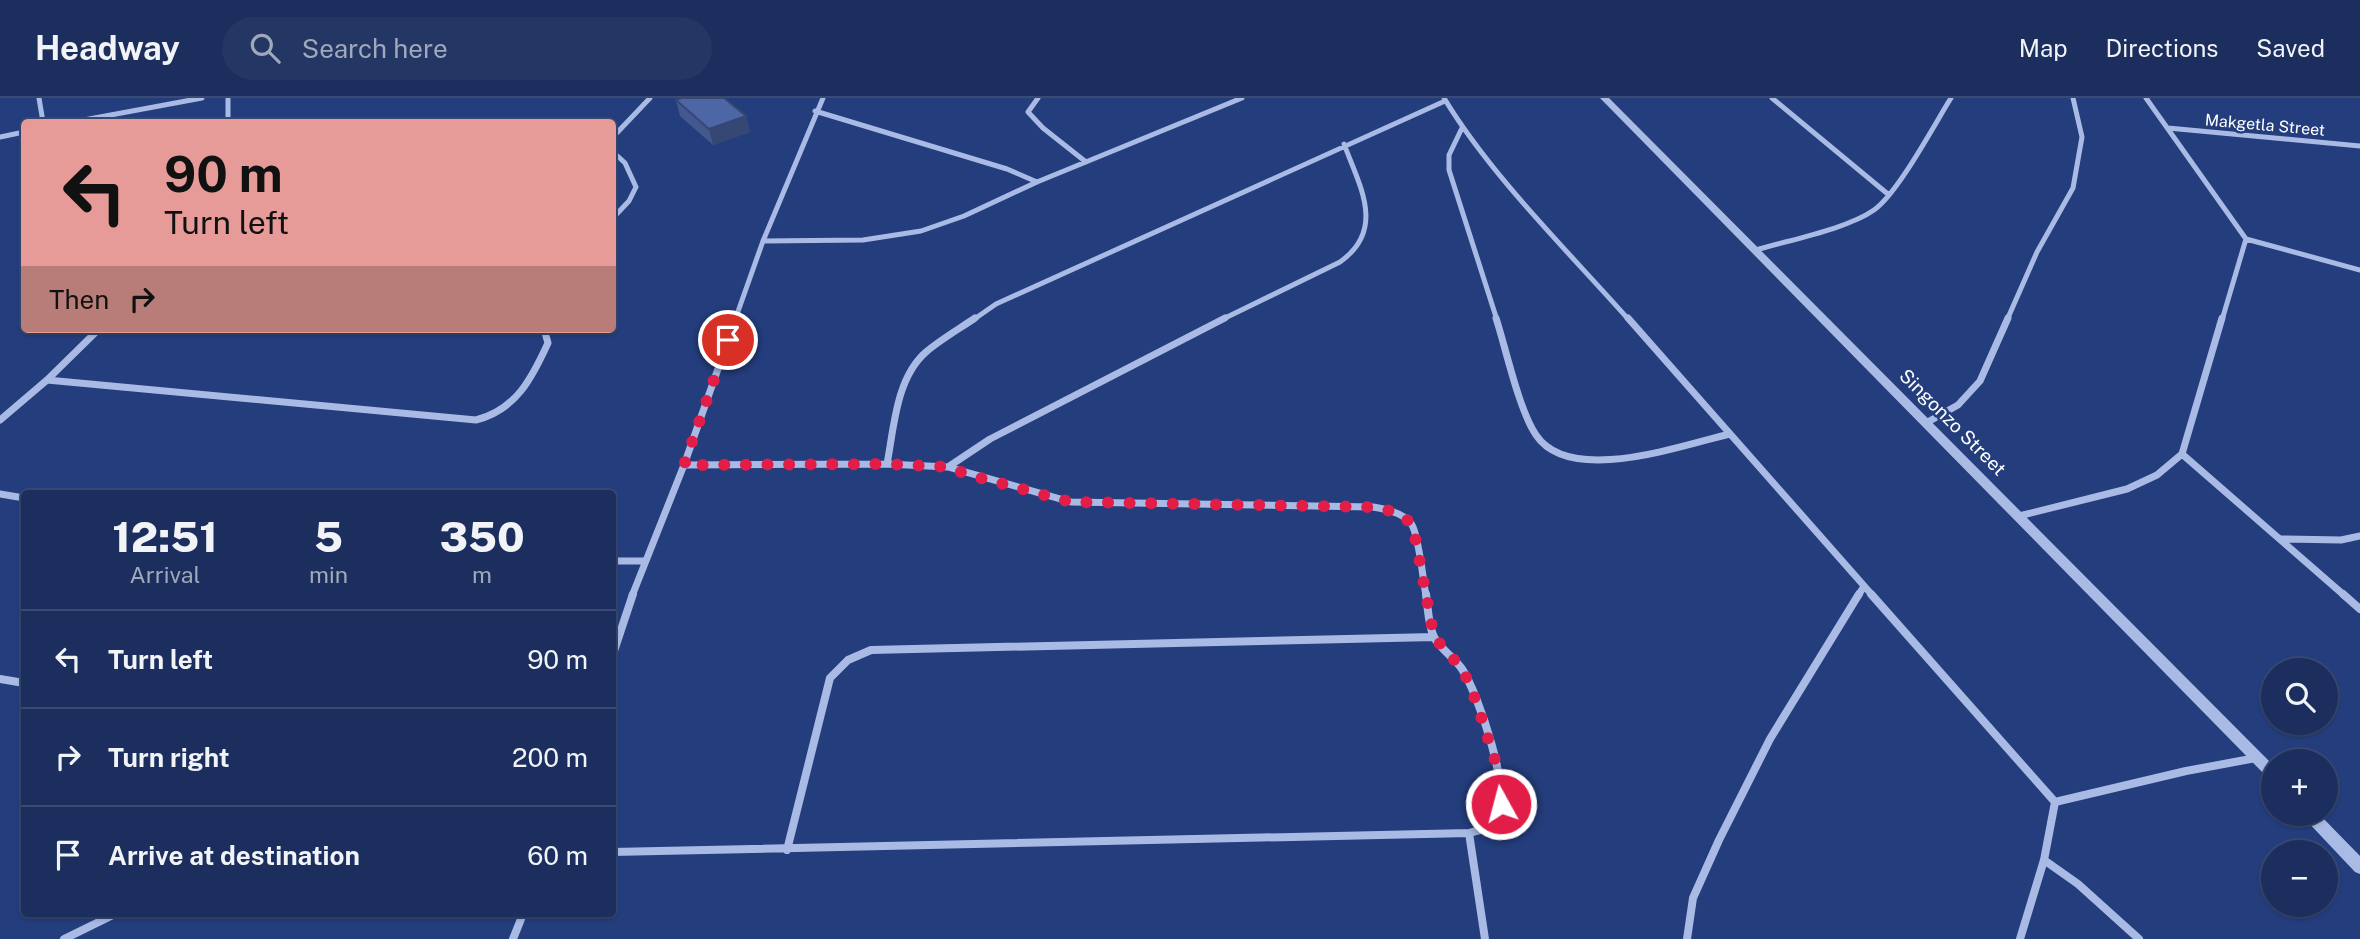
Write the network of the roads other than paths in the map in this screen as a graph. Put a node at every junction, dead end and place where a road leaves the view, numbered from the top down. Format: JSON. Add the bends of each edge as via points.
{"nodes":[{"id":1,"x":39,"y":98,"type":"edge"},
{"id":2,"x":202,"y":98,"type":"edge"},
{"id":3,"x":228,"y":98,"type":"edge"},
{"id":4,"x":650,"y":98,"type":"edge"},
{"id":5,"x":822,"y":98,"type":"edge"},
{"id":6,"x":1038,"y":98,"type":"edge"},
{"id":7,"x":1242,"y":98,"type":"edge"},
{"id":8,"x":1604,"y":98,"type":"edge"},
{"id":9,"x":1772,"y":98,"type":"edge"},
{"id":10,"x":1951,"y":98,"type":"edge"},
{"id":11,"x":2073,"y":98,"type":"edge"},
{"id":12,"x":2147,"y":98,"type":"edge"},
{"id":13,"x":1444,"y":99,"type":"edge"},
{"id":14,"x":815,"y":111,"type":"junction"},
{"id":15,"x":42,"y":119,"type":"edge"},
{"id":16,"x":89,"y":119,"type":"edge"},
{"id":17,"x":228,"y":119,"type":"edge"},
{"id":18,"x":1462,"y":128,"type":"junction"},
{"id":19,"x":2168,"y":128,"type":"junction"},
{"id":20,"x":21,"y":133,"type":"edge"},
{"id":21,"x":616,"y":134,"type":"edge"},
{"id":22,"x":0,"y":137,"type":"edge"},
{"id":23,"x":1345,"y":144,"type":"junction"},
{"id":24,"x":2360,"y":146,"type":"edge"},
{"id":25,"x":616,"y":155,"type":"edge"},
{"id":26,"x":1086,"y":162,"type":"junction"},
{"id":27,"x":1037,"y":182,"type":"junction"},
{"id":28,"x":1889,"y":195,"type":"junction"},
{"id":29,"x":616,"y":214,"type":"edge"},
{"id":30,"x":2245,"y":239,"type":"junction"},
{"id":31,"x":762,"y":241,"type":"junction"},
{"id":32,"x":1756,"y":250,"type":"junction"},
{"id":33,"x":2360,"y":271,"type":"edge"},
{"id":34,"x":95,"y":333,"type":"edge"},
{"id":35,"x":546,"y":333,"type":"edge"},
{"id":36,"x":47,"y":380,"type":"junction"},
{"id":37,"x":0,"y":420,"type":"edge"},
{"id":38,"x":1926,"y":423,"type":"junction"},
{"id":39,"x":1730,"y":434,"type":"junction"},
{"id":40,"x":2182,"y":454,"type":"junction"},
{"id":41,"x":887,"y":464,"type":"junction"},
{"id":42,"x":684,"y":465,"type":"junction"},
{"id":43,"x":948,"y":467,"type":"junction"},
{"id":44,"x":0,"y":494,"type":"edge"},
{"id":45,"x":21,"y":498,"type":"edge"},
{"id":46,"x":2019,"y":516,"type":"junction"},
{"id":47,"x":2360,"y":536,"type":"edge"},
{"id":48,"x":2280,"y":539,"type":"junction"},
{"id":49,"x":616,"y":561,"type":"edge"},
{"id":50,"x":644,"y":561,"type":"junction"},
{"id":51,"x":1864,"y":586,"type":"junction"},
{"id":52,"x":2360,"y":609,"type":"edge"},
{"id":53,"x":1434,"y":637,"type":"junction"},
{"id":54,"x":616,"y":647,"type":"edge"},
{"id":55,"x":0,"y":679,"type":"edge"},
{"id":56,"x":21,"y":682,"type":"edge"},
{"id":57,"x":2258,"y":758,"type":"junction"},
{"id":58,"x":2261,"y":761,"type":"edge"},
{"id":59,"x":2055,"y":802,"type":"junction"},
{"id":60,"x":2321,"y":826,"type":"edge"},
{"id":61,"x":1469,"y":833,"type":"junction"},
{"id":62,"x":787,"y":850,"type":"junction"},
{"id":63,"x":616,"y":852,"type":"edge"},
{"id":64,"x":2044,"y":860,"type":"junction"},
{"id":65,"x":2360,"y":867,"type":"edge"},
{"id":66,"x":109,"y":917,"type":"edge"},
{"id":67,"x":522,"y":917,"type":"edge"},
{"id":68,"x":64,"y":939,"type":"edge"},
{"id":69,"x":513,"y":939,"type":"edge"},
{"id":70,"x":1485,"y":939,"type":"edge"},
{"id":71,"x":1687,"y":939,"type":"edge"},
{"id":72,"x":2020,"y":939,"type":"edge"},
{"id":73,"x":2139,"y":939,"type":"edge"}],
"edges":[{"from":1,"to":15,"type":"street"},
{"from":2,"to":16,"type":"street"},
{"from":3,"to":17,"type":"street"},
{"from":4,"to":21,"type":"street"},
{"from":5,"to":14,"type":"street"},
{"from":6,"to":26,"type":"street","via":[[1028,112]]},
{"from":7,"to":26,"type":"street"},
{"from":8,"to":32,"type":"street","name":"Singonzo Street"},
{"from":9,"to":28,"type":"street"},
{"from":10,"to":28,"type":"street"},
{"from":11,"to":38,"type":"street","via":[[2082,137],[2073,188],[2038,252],[1980,381],[1958,405]]},
{"from":12,"to":19,"type":"street"},
{"from":13,"to":18,"type":"street"},
{"from":13,"to":23,"type":"street"},
{"from":14,"to":27,"type":"street"},
{"from":14,"to":31,"type":"street"},
{"from":18,"to":39,"type":"street"},
{"from":18,"to":39,"type":"street","via":[[1449,155],[1449,170],[1539,442],[1559,456],[1610,460]]},
{"from":19,"to":24,"type":"street","name":"Makgetla Street"},
{"from":19,"to":30,"type":"street"},
{"from":20,"to":22,"type":"street"},
{"from":23,"to":41,"type":"street","via":[[1012,296],[925,353],[898,399]]},
{"from":23,"to":43,"type":"street","via":[[1367,225],[1357,249],[1340,262],[990,439]]},
{"from":25,"to":29,"type":"street","via":[[636,187]]},
{"from":26,"to":27,"type":"street"},
{"from":27,"to":31,"type":"street","via":[[964,215],[900,236]]},
{"from":28,"to":32,"type":"street","via":[[1857,219]]},
{"from":30,"to":33,"type":"street"},
{"from":30,"to":40,"type":"street"},
{"from":31,"to":42,"type":"street"},
{"from":32,"to":38,"type":"street","name":"Singonzo Street"},
{"from":34,"to":36,"type":"street"},
{"from":35,"to":36,"type":"street","via":[[548,344],[519,397],[495,414],[476,420]]},
{"from":36,"to":37,"type":"street"},
{"from":38,"to":46,"type":"street","name":"Singonzo Street"},
{"from":39,"to":51,"type":"street"},
{"from":40,"to":46,"type":"street","via":[[2142,483]]},
{"from":40,"to":48,"type":"street"},
{"from":41,"to":42,"type":"street"},
{"from":41,"to":43,"type":"street"},
{"from":42,"to":50,"type":"street"},
{"from":43,"to":53,"type":"street","via":[[1071,502],[1388,510],[1413,526]]},
{"from":44,"to":45,"type":"street"},
{"from":46,"to":57,"type":"street","name":"Singonzo Street"},
{"from":47,"to":48,"type":"street"},
{"from":48,"to":52,"type":"street"},
{"from":49,"to":50,"type":"street"},
{"from":50,"to":54,"type":"street"},
{"from":51,"to":59,"type":"street"},
{"from":51,"to":71,"type":"street","via":[[1770,739],[1719,840],[1693,898]]},
{"from":53,"to":61,"type":"street","via":[[1463,670],[1485,724],[1500,784],[1498,818],[1488,828]]},
{"from":53,"to":62,"type":"street","via":[[871,650],[855,655],[830,678]]},
{"from":55,"to":56,"type":"street"},
{"from":57,"to":58,"type":"street","name":"Singonzo Street"},
{"from":57,"to":59,"type":"street"},
{"from":59,"to":64,"type":"street"},
{"from":60,"to":65,"type":"street"},
{"from":61,"to":62,"type":"street"},
{"from":61,"to":70,"type":"street"},
{"from":62,"to":63,"type":"street"},
{"from":64,"to":72,"type":"street"},
{"from":64,"to":73,"type":"street"},
{"from":66,"to":68,"type":"street"},
{"from":67,"to":69,"type":"street"}]}
